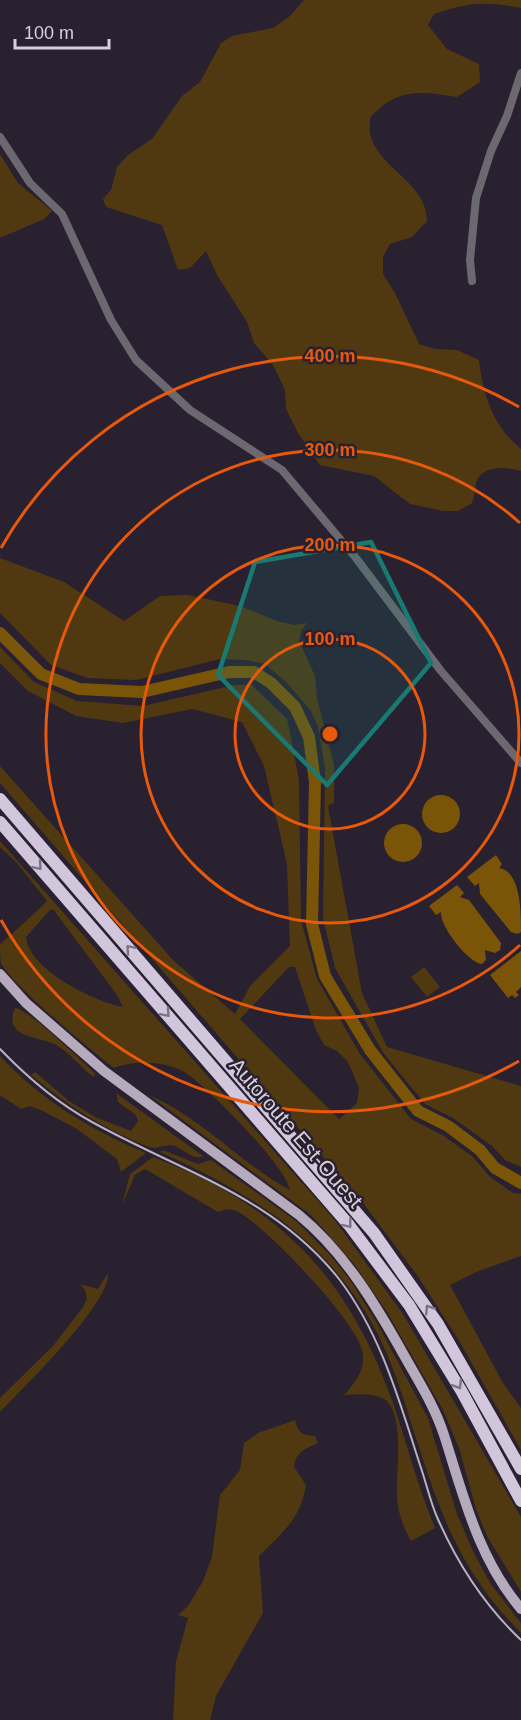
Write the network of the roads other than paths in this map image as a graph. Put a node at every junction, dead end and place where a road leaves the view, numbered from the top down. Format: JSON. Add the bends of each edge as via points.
{"nodes":[{"id":1,"x":521,"y":73,"type":"edge"},
{"id":2,"x":0,"y":137,"type":"edge"},
{"id":3,"x":472,"y":282,"type":"dead end"},
{"id":4,"x":521,"y":763,"type":"edge"},
{"id":5,"x":0,"y":799,"type":"edge"},
{"id":6,"x":0,"y":822,"type":"edge"},
{"id":7,"x":0,"y":974,"type":"edge"},
{"id":8,"x":521,"y":1468,"type":"edge"},
{"id":9,"x":521,"y":1501,"type":"edge"},
{"id":10,"x":521,"y":1610,"type":"edge"}],
"edges":[{"from":1,"to":3,"type":"street","via":[[476,198],[470,260]]},
{"from":2,"to":4,"type":"street","via":[[30,183],[62,214],[111,320],[136,360],[190,410],[282,470],[356,558],[441,671]]},
{"from":8,"to":5,"type":"highway","name":"Autoroute Est-Ouest","one_way":true,"via":[[438,1324],[368,1225]]},
{"from":6,"to":9,"type":"highway","name":"Autoroute Est-Ouest","one_way":true,"via":[[349,1225],[409,1305]]},
{"from":7,"to":10,"type":"main road","via":[[104,1071],[299,1215],[346,1263],[431,1404],[477,1537]]}]}
